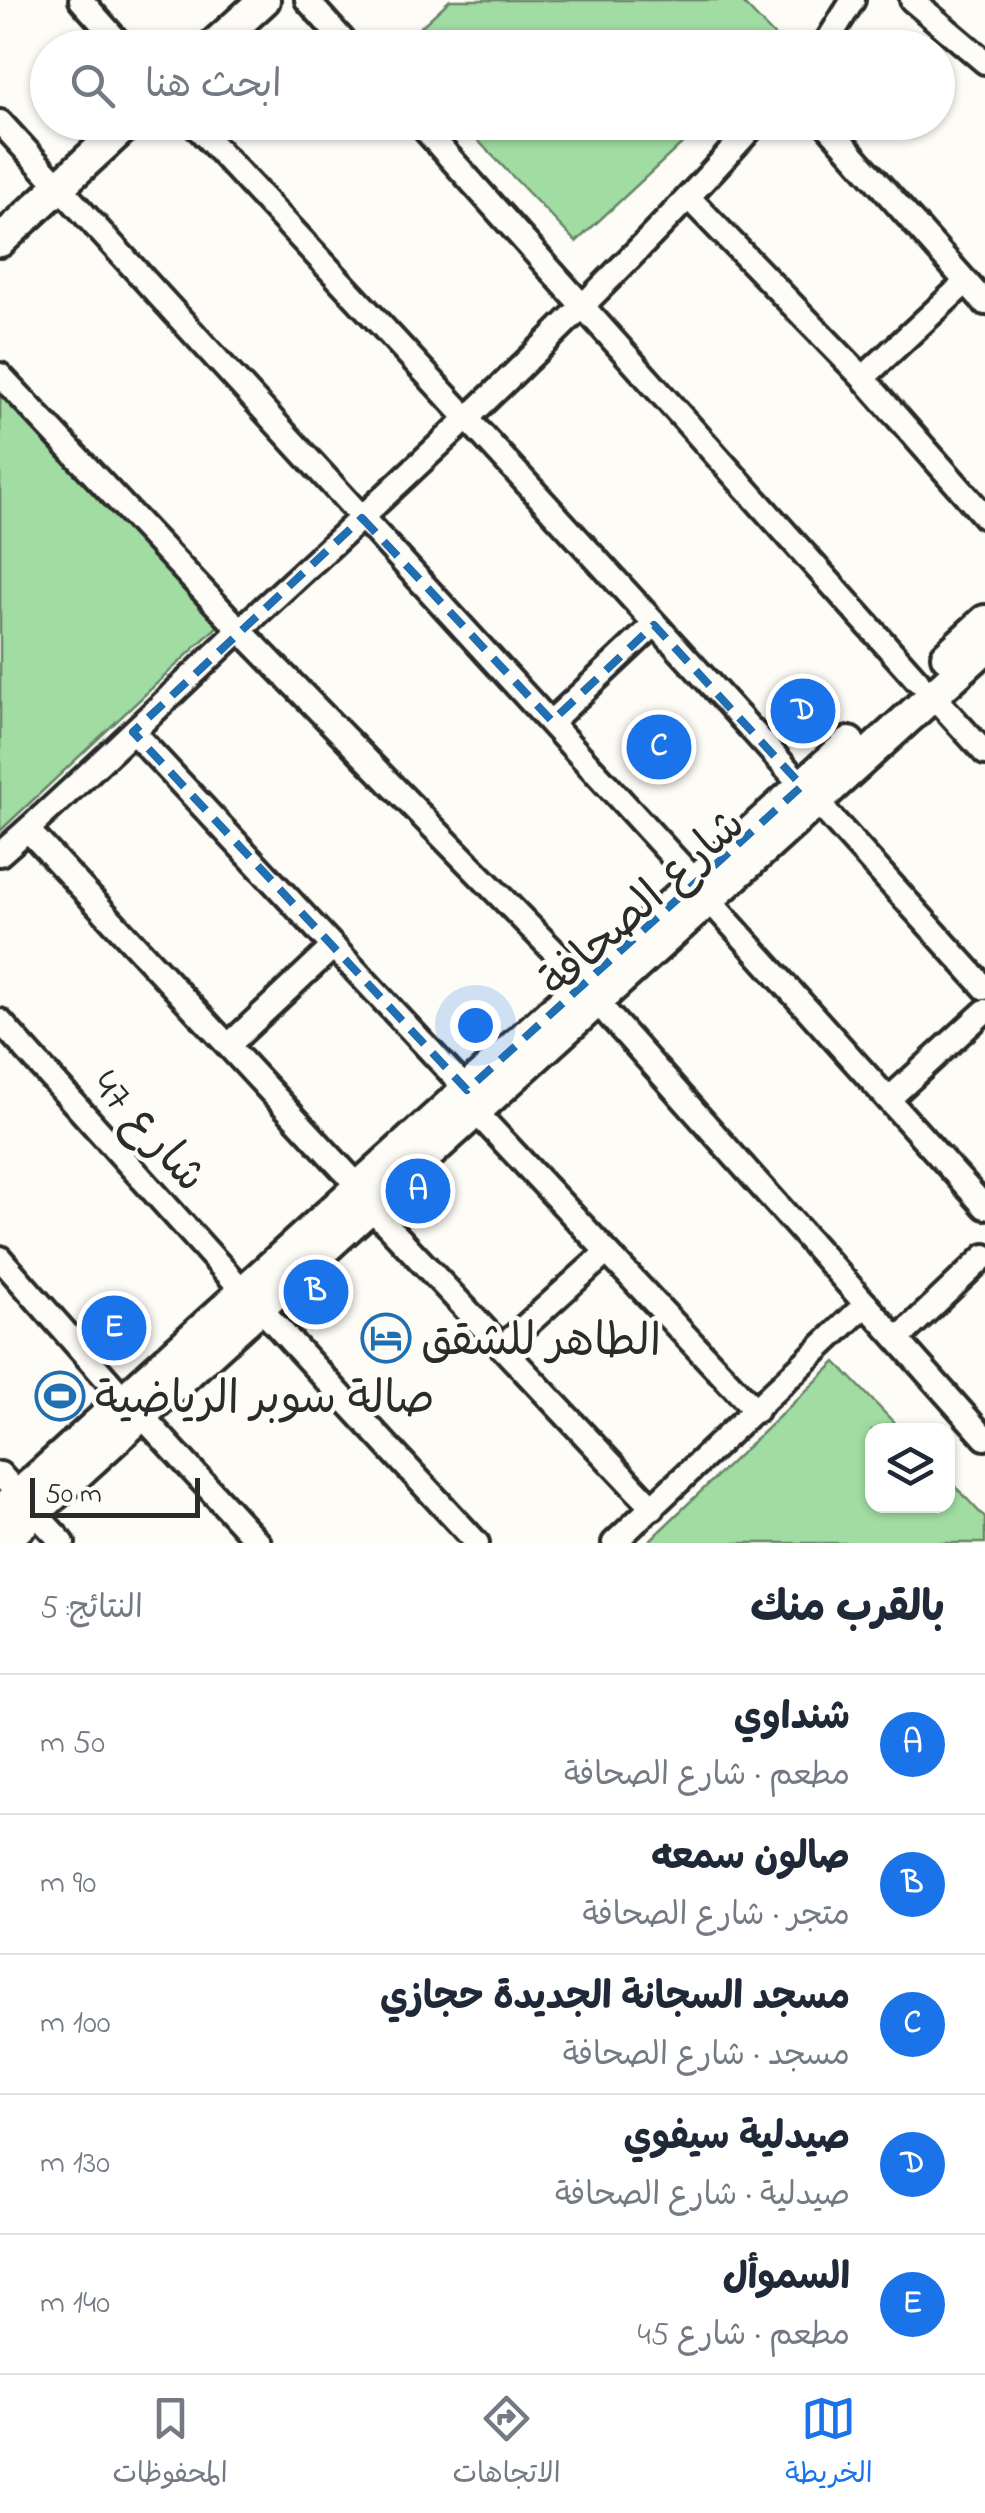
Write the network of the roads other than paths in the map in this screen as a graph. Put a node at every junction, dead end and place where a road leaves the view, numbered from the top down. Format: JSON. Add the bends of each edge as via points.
{"nodes":[{"id":1,"x":81,"y":0,"type":"edge"},
{"id":2,"x":264,"y":0,"type":"edge"},
{"id":3,"x":307,"y":0,"type":"edge"},
{"id":4,"x":853,"y":0,"type":"edge"},
{"id":5,"x":912,"y":0,"type":"edge"},
{"id":6,"x":108,"y":30,"type":"edge"},
{"id":7,"x":232,"y":30,"type":"edge"},
{"id":8,"x":334,"y":30,"type":"edge"},
{"id":9,"x":835,"y":30,"type":"edge"},
{"id":10,"x":947,"y":30,"type":"edge"},
{"id":11,"x":955,"y":37,"type":"edge"},
{"id":12,"x":985,"y":62,"type":"edge"},
{"id":13,"x":0,"y":122,"type":"edge"},
{"id":14,"x":109,"y":140,"type":"edge"},
{"id":15,"x":209,"y":140,"type":"edge"},
{"id":16,"x":434,"y":140,"type":"edge"},
{"id":17,"x":741,"y":140,"type":"edge"},
{"id":18,"x":840,"y":140,"type":"edge"},
{"id":19,"x":59,"y":186,"type":"junction"},
{"id":20,"x":689,"y":198,"type":"junction"},
{"id":21,"x":0,"y":241,"type":"edge"},
{"id":22,"x":966,"y":282,"type":"junction"},
{"id":23,"x":985,"y":303,"type":"edge"},
{"id":24,"x":584,"y":306,"type":"junction"},
{"id":25,"x":0,"y":376,"type":"edge"},
{"id":26,"x":863,"y":378,"type":"junction"},
{"id":27,"x":468,"y":417,"type":"junction"},
{"id":28,"x":985,"y":516,"type":"edge"},
{"id":29,"x":362,"y":518,"type":"junction"},
{"id":30,"x":985,"y":620,"type":"edge"},
{"id":31,"x":654,"y":625,"type":"junction"},
{"id":32,"x":240,"y":630,"type":"junction"},
{"id":33,"x":985,"y":648,"type":"edge"},
{"id":34,"x":925,"y":689,"type":"junction"},
{"id":35,"x":552,"y":721,"type":"junction"},
{"id":36,"x":134,"y":732,"type":"junction"},
{"id":37,"x":985,"y":753,"type":"edge"},
{"id":38,"x":809,"y":794,"type":"junction"},
{"id":39,"x":28,"y":830,"type":"junction"},
{"id":40,"x":0,"y":854,"type":"edge"},
{"id":41,"x":702,"y":891,"type":"junction"},
{"id":42,"x":333,"y":947,"type":"junction"},
{"id":43,"x":985,"y":988,"type":"edge"},
{"id":44,"x":591,"y":992,"type":"junction"},
{"id":45,"x":985,"y":1011,"type":"edge"},
{"id":46,"x":0,"y":1021,"type":"edge"},
{"id":47,"x":230,"y":1044,"type":"junction"},
{"id":48,"x":889,"y":1099,"type":"junction"},
{"id":49,"x":471,"y":1100,"type":"junction"},
{"id":50,"x":365,"y":1198,"type":"junction"},
{"id":51,"x":985,"y":1207,"type":"edge"},
{"id":52,"x":607,"y":1252,"type":"junction"},
{"id":53,"x":985,"y":1256,"type":"edge"},
{"id":54,"x":0,"y":1258,"type":"edge"},
{"id":55,"x":252,"y":1300,"type":"junction"},
{"id":56,"x":866,"y":1304,"type":"junction"},
{"id":57,"x":898,"y":1338,"type":"junction"},
{"id":58,"x":502,"y":1348,"type":"junction"},
{"id":59,"x":134,"y":1408,"type":"junction"},
{"id":60,"x":756,"y":1410,"type":"junction"},
{"id":61,"x":985,"y":1438,"type":"edge"},
{"id":62,"x":14,"y":1499,"type":"edge"},
{"id":63,"x":652,"y":1508,"type":"junction"},
{"id":64,"x":1,"y":1543,"type":"edge"},
{"id":65,"x":63,"y":1543,"type":"edge"},
{"id":66,"x":259,"y":1543,"type":"edge"},
{"id":67,"x":476,"y":1543,"type":"edge"},
{"id":68,"x":614,"y":1543,"type":"edge"}],
"edges":[{"from":1,"to":6,"type":"street"},
{"from":2,"to":7,"type":"main road"},
{"from":3,"to":8,"type":"street"},
{"from":4,"to":9,"type":"street"},
{"from":5,"to":10,"type":"street"},
{"from":11,"to":12,"type":"street"},
{"from":13,"to":19,"type":"street"},
{"from":14,"to":19,"type":"main road"},
{"from":15,"to":27,"type":"street"},
{"from":16,"to":24,"type":"street"},
{"from":17,"to":20,"type":"street"},
{"from":18,"to":22,"type":"street"},
{"from":19,"to":21,"type":"main road"},
{"from":19,"to":29,"type":"street"},
{"from":20,"to":24,"type":"street"},
{"from":20,"to":26,"type":"street"},
{"from":22,"to":23,"type":"street"},
{"from":22,"to":26,"type":"street"},
{"from":24,"to":27,"type":"street"},
{"from":24,"to":34,"type":"street"},
{"from":25,"to":32,"type":"street"},
{"from":26,"to":28,"type":"street"},
{"from":27,"to":29,"type":"street"},
{"from":27,"to":31,"type":"street"},
{"from":29,"to":32,"type":"street"},
{"from":29,"to":35,"type":"street"},
{"from":30,"to":34,"type":"main road","name":"شارع الصحافة"},
{"from":31,"to":35,"type":"street"},
{"from":31,"to":38,"type":"street"},
{"from":32,"to":36,"type":"street"},
{"from":32,"to":44,"type":"street"},
{"from":33,"to":34,"type":"main road","name":"شارع الصحافة"},
{"from":34,"to":37,"type":"street"},
{"from":34,"to":38,"type":"main road","name":"شارع الصحافة"},
{"from":35,"to":41,"type":"street"},
{"from":36,"to":39,"type":"street"},
{"from":36,"to":42,"type":"street"},
{"from":38,"to":41,"type":"main road","name":"شارع الصحافة"},
{"from":38,"to":43,"type":"street"},
{"from":39,"to":40,"type":"street"},
{"from":39,"to":47,"type":"street"},
{"from":41,"to":44,"type":"main road","name":"شارع الصحافة"},
{"from":41,"to":48,"type":"street"},
{"from":42,"to":47,"type":"street"},
{"from":42,"to":49,"type":"street"},
{"from":44,"to":49,"type":"main road","name":"شارع الصحافة"},
{"from":44,"to":56,"type":"street"},
{"from":45,"to":48,"type":"street"},
{"from":46,"to":55,"type":"street","name":"شارع 47"},
{"from":47,"to":50,"type":"street"},
{"from":48,"to":51,"type":"street"},
{"from":49,"to":50,"type":"main road","name":"شارع الصحافة"},
{"from":49,"to":52,"type":"street"},
{"from":50,"to":55,"type":"main road","name":"شارع الصحافة"},
{"from":50,"to":58,"type":"street"},
{"from":52,"to":58,"type":"street"},
{"from":52,"to":60,"type":"street"},
{"from":53,"to":57,"type":"street"},
{"from":54,"to":59,"type":"street"},
{"from":55,"to":59,"type":"main road","name":"شارع الصحافة"},
{"from":55,"to":67,"type":"street","name":"شارع 47"},
{"from":56,"to":57,"type":"street"},
{"from":56,"to":60,"type":"street"},
{"from":57,"to":61,"type":"street"},
{"from":58,"to":63,"type":"street"},
{"from":59,"to":62,"type":"main road","name":"شارع الصحافة"},
{"from":59,"to":66,"type":"street"},
{"from":60,"to":63,"type":"street"},
{"from":62,"to":64,"type":"main road","name":"شارع الصحافة"},
{"from":62,"to":65,"type":"street"},
{"from":63,"to":68,"type":"street"}]}
